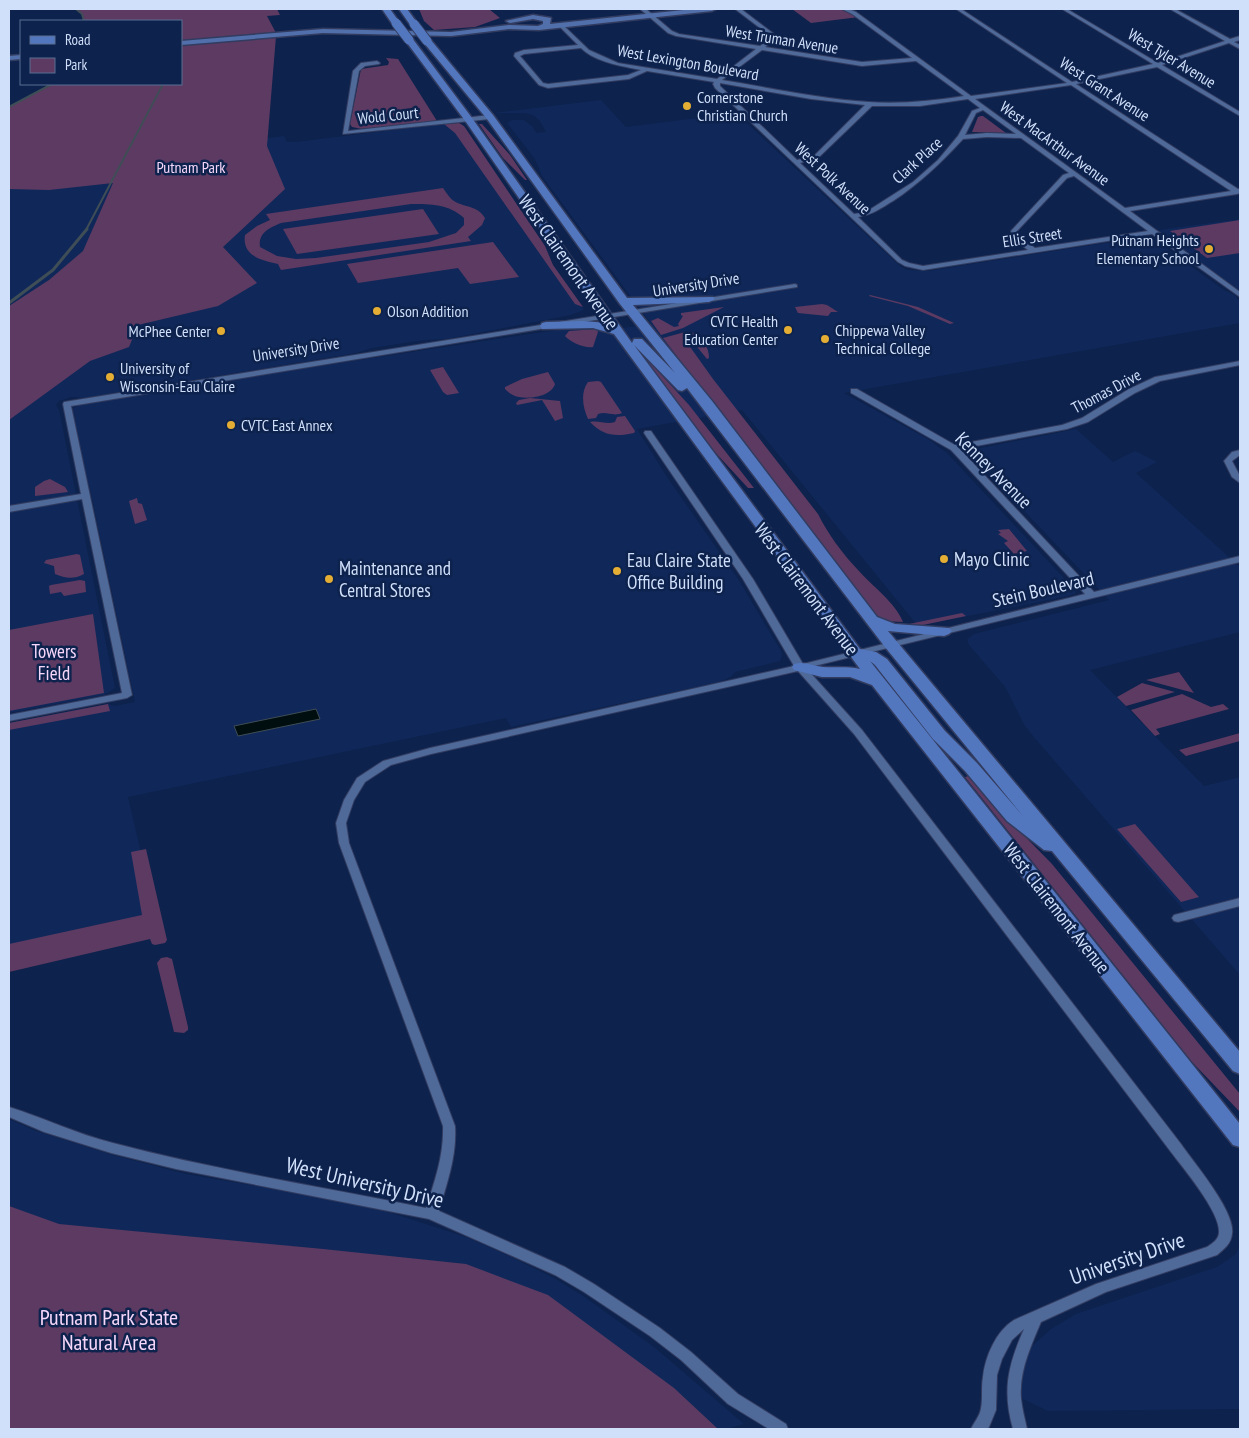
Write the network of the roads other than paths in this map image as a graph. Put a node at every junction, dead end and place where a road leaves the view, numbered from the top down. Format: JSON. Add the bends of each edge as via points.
{"nodes":[{"id":1,"x":386,"y":9,"type":"edge"},
{"id":2,"x":414,"y":9,"type":"edge"},
{"id":3,"x":525,"y":9,"type":"edge"},
{"id":4,"x":532,"y":9,"type":"edge"},
{"id":5,"x":540,"y":9,"type":"edge"},
{"id":6,"x":643,"y":9,"type":"edge"},
{"id":7,"x":712,"y":9,"type":"edge"},
{"id":8,"x":738,"y":9,"type":"edge"},
{"id":9,"x":845,"y":9,"type":"edge"},
{"id":10,"x":958,"y":9,"type":"edge"},
{"id":11,"x":1064,"y":9,"type":"edge"},
{"id":12,"x":1172,"y":9,"type":"edge"},
{"id":13,"x":852,"y":11,"type":"edge"},
{"id":14,"x":405,"y":12,"type":"edge"},
{"id":15,"x":651,"y":15,"type":"junction"},
{"id":16,"x":547,"y":20,"type":"junction"},
{"id":17,"x":524,"y":21,"type":"junction"},
{"id":18,"x":600,"y":21,"type":"junction"},
{"id":19,"x":562,"y":26,"type":"junction"},
{"id":20,"x":482,"y":27,"type":"junction"},
{"id":21,"x":539,"y":28,"type":"junction"},
{"id":22,"x":435,"y":33,"type":"junction"},
{"id":23,"x":1240,"y":38,"type":"edge"},
{"id":24,"x":1232,"y":42,"type":"junction"},
{"id":25,"x":182,"y":43,"type":"edge"},
{"id":26,"x":581,"y":46,"type":"junction"},
{"id":27,"x":1240,"y":46,"type":"edge"},
{"id":28,"x":762,"y":48,"type":"junction"},
{"id":29,"x":916,"y":59,"type":"junction"},
{"id":30,"x":376,"y":63,"type":"dead end"},
{"id":31,"x":1158,"y":65,"type":"junction"},
{"id":32,"x":645,"y":70,"type":"junction"},
{"id":33,"x":717,"y":82,"type":"junction"},
{"id":34,"x":1072,"y":84,"type":"junction"},
{"id":35,"x":971,"y":98,"type":"junction"},
{"id":36,"x":870,"y":104,"type":"junction"},
{"id":37,"x":984,"y":108,"type":"junction"},
{"id":38,"x":1240,"y":114,"type":"edge"},
{"id":39,"x":490,"y":117,"type":"junction"},
{"id":40,"x":469,"y":120,"type":"junction"},
{"id":41,"x":1023,"y":136,"type":"junction"},
{"id":42,"x":961,"y":137,"type":"junction"},
{"id":43,"x":796,"y":162,"type":"junction"},
{"id":44,"x":1076,"y":174,"type":"junction"},
{"id":45,"x":1238,"y":191,"type":"edge"},
{"id":46,"x":1125,"y":210,"type":"junction"},
{"id":47,"x":854,"y":216,"type":"junction"},
{"id":48,"x":1153,"y":232,"type":"junction"},
{"id":49,"x":1033,"y":250,"type":"junction"},
{"id":50,"x":915,"y":267,"type":"joint"},
{"id":51,"x":795,"y":286,"type":"dead end"},
{"id":52,"x":1240,"y":295,"type":"edge"},
{"id":53,"x":709,"y":300,"type":"joint"},
{"id":54,"x":628,"y":306,"type":"junction"},
{"id":55,"x":606,"y":316,"type":"junction"},
{"id":56,"x":546,"y":326,"type":"junction"},
{"id":57,"x":619,"y":332,"type":"junction"},
{"id":58,"x":1240,"y":363,"type":"edge"},
{"id":59,"x":854,"y":391,"type":"dead end"},
{"id":60,"x":706,"y":404,"type":"junction"},
{"id":61,"x":648,"y":433,"type":"dead end"},
{"id":62,"x":954,"y":448,"type":"junction"},
{"id":63,"x":1240,"y":452,"type":"edge"},
{"id":64,"x":1240,"y":480,"type":"edge"},
{"id":65,"x":84,"y":496,"type":"junction"},
{"id":66,"x":9,"y":509,"type":"edge"},
{"id":67,"x":1240,"y":559,"type":"edge"},
{"id":68,"x":1092,"y":596,"type":"junction"},
{"id":69,"x":870,"y":618,"type":"junction"},
{"id":70,"x":944,"y":631,"type":"junction"},
{"id":71,"x":890,"y":644,"type":"junction"},
{"id":72,"x":854,"y":653,"type":"junction"},
{"id":73,"x":800,"y":667,"type":"junction"},
{"id":74,"x":876,"y":681,"type":"junction"},
{"id":75,"x":9,"y":718,"type":"edge"},
{"id":76,"x":1072,"y":862,"type":"junction"},
{"id":77,"x":1240,"y":902,"type":"edge"},
{"id":78,"x":1178,"y":918,"type":"dead end"},
{"id":79,"x":1240,"y":1066,"type":"edge"},
{"id":80,"x":1192,"y":1078,"type":"junction"},
{"id":81,"x":9,"y":1112,"type":"edge"},
{"id":82,"x":1240,"y":1120,"type":"edge"},
{"id":83,"x":1240,"y":1139,"type":"edge"},
{"id":84,"x":431,"y":1214,"type":"junction"},
{"id":85,"x":1036,"y":1318,"type":"junction"},
{"id":86,"x":781,"y":1429,"type":"edge"},
{"id":87,"x":978,"y":1429,"type":"edge"},
{"id":88,"x":1020,"y":1429,"type":"edge"}],
"edges":[{"from":1,"to":40,"type":"main road","name":"West Clairemont Avenue","bridge":true},
{"from":2,"to":14,"type":"main road"},
{"from":3,"to":20,"type":"main road"},
{"from":4,"to":17,"type":"main road"},
{"from":5,"to":16,"type":"main road"},
{"from":6,"to":15,"type":"street","name":"West Truman Avenue"},
{"from":7,"to":15,"type":"main road"},
{"from":8,"to":28,"type":"street","via":[[774,37]]},
{"from":9,"to":13,"type":"street","name":"West MacArthur Avenue"},
{"from":10,"to":34,"type":"street","name":"West Grant Avenue"},
{"from":11,"to":31,"type":"street","name":"West Tyler Avenue"},
{"from":12,"to":24,"type":"street"},
{"from":13,"to":29,"type":"street","name":"West MacArthur Avenue"},
{"from":14,"to":39,"type":"main road","name":"West Clairemont Avenue","bridge":true},
{"from":15,"to":18,"type":"main road"},
{"from":15,"to":28,"type":"street","name":"West Truman Avenue","via":[[673,34]]},
{"from":16,"to":17,"type":"main road"},
{"from":16,"to":18,"type":"main road"},
{"from":16,"to":21,"type":"main road","via":[[546,25]]},
{"from":17,"to":20,"type":"main road"},
{"from":17,"to":21,"type":"main road"},
{"from":17,"to":22,"type":"main road","via":[[504,28],[459,34]]},
{"from":18,"to":19,"type":"main road"},
{"from":19,"to":21,"type":"main road"},
{"from":19,"to":26,"type":"street","name":"West Lexington Boulevard"},
{"from":20,"to":22,"type":"main road"},
{"from":22,"to":25,"type":"main road","via":[[323,31]]},
{"from":23,"to":24,"type":"street","name":"West Lexington Boulevard"},
{"from":24,"to":27,"type":"street"},
{"from":24,"to":31,"type":"street","name":"West Lexington Boulevard"},
{"from":26,"to":32,"type":"street","name":"West Lexington Boulevard","via":[[607,62]]},
{"from":26,"to":32,"type":"street","via":[[524,52],[517,56],[541,84],[548,86],[629,77]]},
{"from":28,"to":29,"type":"street","name":"West Truman Avenue","via":[[862,64]]},
{"from":28,"to":33,"type":"street"},
{"from":29,"to":35,"type":"street","name":"West MacArthur Avenue"},
{"from":30,"to":40,"type":"street","name":"Wold Court","via":[[363,64],[356,71],[345,133]]},
{"from":31,"to":34,"type":"street","name":"West Lexington Boulevard"},
{"from":31,"to":38,"type":"street","name":"West Tyler Avenue"},
{"from":32,"to":33,"type":"street","name":"West Lexington Boulevard"},
{"from":33,"to":36,"type":"street","name":"West Lexington Boulevard"},
{"from":33,"to":43,"type":"street","name":"West Polk Avenue","via":[[716,87]]},
{"from":34,"to":35,"type":"street","name":"West Lexington Boulevard"},
{"from":34,"to":45,"type":"street","name":"West Grant Avenue"},
{"from":35,"to":36,"type":"street","name":"West Lexington Boulevard","via":[[920,104]]},
{"from":35,"to":37,"type":"street","name":"West MacArthur Avenue"},
{"from":36,"to":43,"type":"street","via":[[816,157]]},
{"from":37,"to":41,"type":"street","name":"West MacArthur Avenue"},
{"from":37,"to":42,"type":"street","name":"Clark Place","via":[[974,112]]},
{"from":39,"to":40,"type":"street","name":"Wold Court"},
{"from":39,"to":54,"type":"main road","name":"West Clairemont Avenue"},
{"from":40,"to":55,"type":"main road","name":"West Clairemont Avenue"},
{"from":41,"to":42,"type":"street"},
{"from":41,"to":44,"type":"street","name":"West MacArthur Avenue"},
{"from":42,"to":47,"type":"street","name":"Clark Place","via":[[915,183],[868,214]]},
{"from":43,"to":47,"type":"street","name":"West Polk Avenue"},
{"from":44,"to":46,"type":"street","name":"West MacArthur Avenue"},
{"from":44,"to":49,"type":"street","via":[[1064,176],[1014,231],[1015,237]]},
{"from":45,"to":46,"type":"street"},
{"from":46,"to":48,"type":"street","name":"West MacArthur Avenue"},
{"from":47,"to":50,"type":"street","name":"West Polk Avenue","via":[[900,261]]},
{"from":48,"to":49,"type":"street","name":"Ellis Street"},
{"from":48,"to":52,"type":"street","name":"West MacArthur Avenue"},
{"from":49,"to":50,"type":"street","name":"Ellis Street"},
{"from":51,"to":53,"type":"street","name":"University Drive"},
{"from":53,"to":54,"type":"main road"},
{"from":54,"to":55,"type":"street","name":"University Drive"},
{"from":54,"to":60,"type":"main road","name":"West Clairemont Avenue"},
{"from":55,"to":56,"type":"street","name":"University Drive"},
{"from":55,"to":57,"type":"main road","name":"West Clairemont Avenue"},
{"from":55,"to":60,"type":"main road","via":[[620,319],[673,380]]},
{"from":56,"to":57,"type":"main road","via":[[599,325]]},
{"from":56,"to":65,"type":"street","name":"University Drive","via":[[66,404]]},
{"from":57,"to":72,"type":"main road","name":"West Clairemont Avenue"},
{"from":58,"to":62,"type":"street","name":"Thomas Drive","via":[[1158,379],[1085,420],[1064,427]]},
{"from":59,"to":62,"type":"street","name":"Kenney Avenue"},
{"from":60,"to":69,"type":"main road","name":"West Clairemont Avenue"},
{"from":61,"to":73,"type":"street","via":[[748,579]]},
{"from":62,"to":68,"type":"street","name":"Kenney Avenue"},
{"from":63,"to":64,"type":"street","via":[[1228,461]]},
{"from":65,"to":66,"type":"street"},
{"from":65,"to":75,"type":"street","name":"University Drive","via":[[127,695]]},
{"from":67,"to":68,"type":"street","name":"Stein Boulevard"},
{"from":68,"to":70,"type":"street","name":"Stein Boulevard"},
{"from":69,"to":70,"type":"main road","via":[[893,628]]},
{"from":69,"to":71,"type":"main road","name":"West Clairemont Avenue"},
{"from":70,"to":71,"type":"street","name":"Stein Boulevard"},
{"from":71,"to":72,"type":"street","name":"Stein Boulevard"},
{"from":71,"to":76,"type":"main road","name":"West Clairemont Avenue"},
{"from":72,"to":73,"type":"street","name":"Stein Boulevard"},
{"from":72,"to":74,"type":"main road","name":"West Clairemont Avenue"},
{"from":72,"to":76,"type":"main road","via":[[876,658],[1013,817]]},
{"from":73,"to":74,"type":"main road","via":[[822,672],[855,673]]},
{"from":73,"to":84,"type":"street","name":"Stein Boulevard","via":[[430,750],[387,763],[361,780],[341,823],[344,843],[450,1126],[449,1153]]},
{"from":73,"to":85,"type":"street","name":"University Drive","via":[[863,740],[1170,1140],[1218,1207],[1225,1223],[1223,1242],[1212,1251],[1085,1294]]},
{"from":74,"to":80,"type":"main road","name":"West Clairemont Avenue"},
{"from":76,"to":79,"type":"main road","name":"West Clairemont Avenue"},
{"from":77,"to":78,"type":"street"},
{"from":80,"to":82,"type":"main road"},
{"from":80,"to":83,"type":"main road","name":"West Clairemont Avenue"},
{"from":81,"to":84,"type":"street","name":"West University Drive","via":[[102,1145],[167,1162]]},
{"from":84,"to":86,"type":"street","name":"West University Drive","via":[[560,1271],[589,1288],[655,1332],[733,1399]]},
{"from":85,"to":87,"type":"street","name":"University Drive","via":[[1014,1328],[999,1349],[990,1377],[988,1415]]},
{"from":85,"to":88,"type":"street","via":[[1015,1370],[1012,1389],[1013,1408]]}]}
